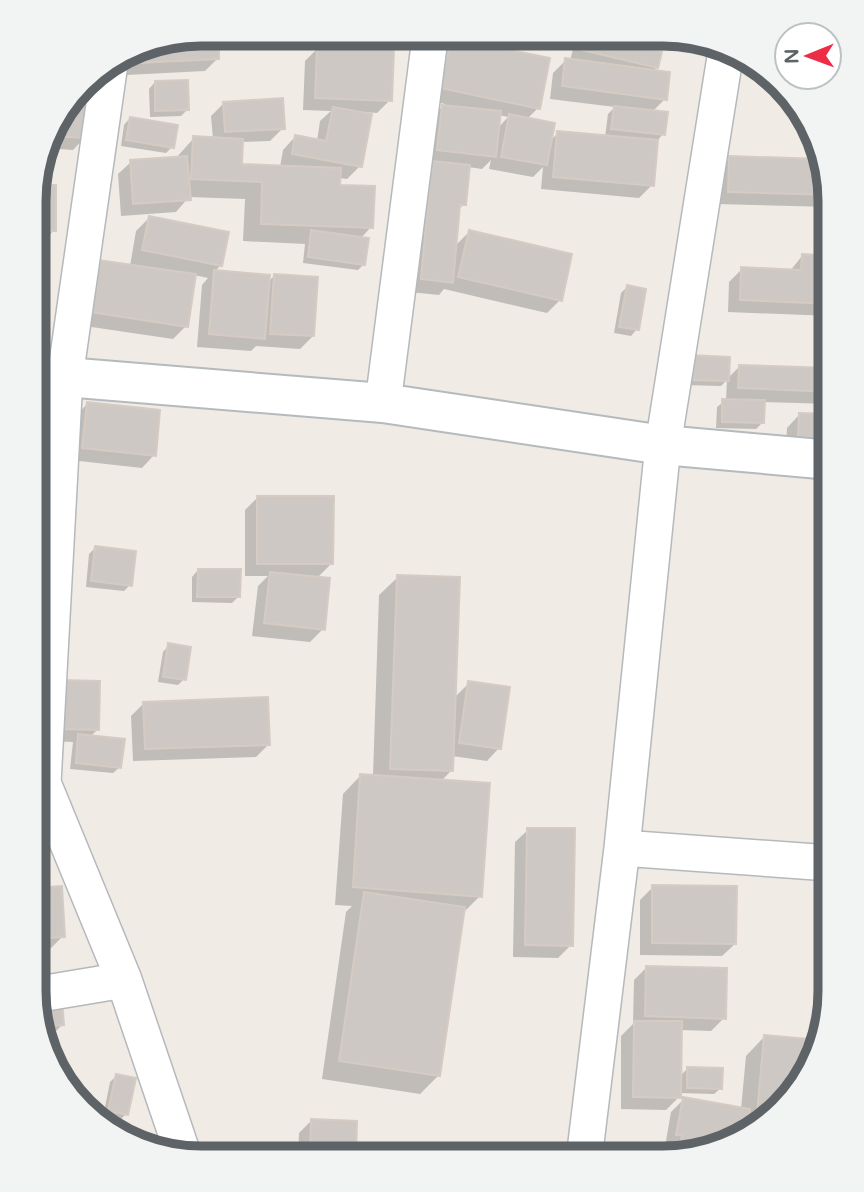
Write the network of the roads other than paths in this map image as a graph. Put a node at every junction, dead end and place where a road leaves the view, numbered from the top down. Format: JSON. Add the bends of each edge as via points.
{"nodes":[{"id":1,"x":429,"y":46,"type":"edge"},
{"id":2,"x":725,"y":58,"type":"edge"},
{"id":3,"x":108,"y":76,"type":"edge"},
{"id":4,"x":49,"y":385,"type":"edge"},
{"id":5,"x":383,"y":403,"type":"junction"},
{"id":6,"x":663,"y":445,"type":"junction"},
{"id":7,"x":818,"y":459,"type":"edge"},
{"id":8,"x":46,"y":584,"type":"edge"},
{"id":9,"x":46,"y":790,"type":"edge"},
{"id":10,"x":622,"y":848,"type":"junction"},
{"id":11,"x":818,"y":862,"type":"edge"},
{"id":12,"x":124,"y":980,"type":"junction"},
{"id":13,"x":46,"y":993,"type":"edge"},
{"id":14,"x":180,"y":1145,"type":"edge"},
{"id":15,"x":585,"y":1146,"type":"edge"}],
"edges":[{"from":1,"to":5,"type":"street"},
{"from":2,"to":6,"type":"street"},
{"from":3,"to":4,"type":"street"},
{"from":4,"to":5,"type":"street"},
{"from":4,"to":8,"type":"street"},
{"from":5,"to":6,"type":"street"},
{"from":6,"to":7,"type":"street"},
{"from":6,"to":10,"type":"street"},
{"from":9,"to":12,"type":"street"},
{"from":10,"to":11,"type":"street"},
{"from":10,"to":15,"type":"street"},
{"from":12,"to":13,"type":"street"},
{"from":12,"to":14,"type":"street"}]}
